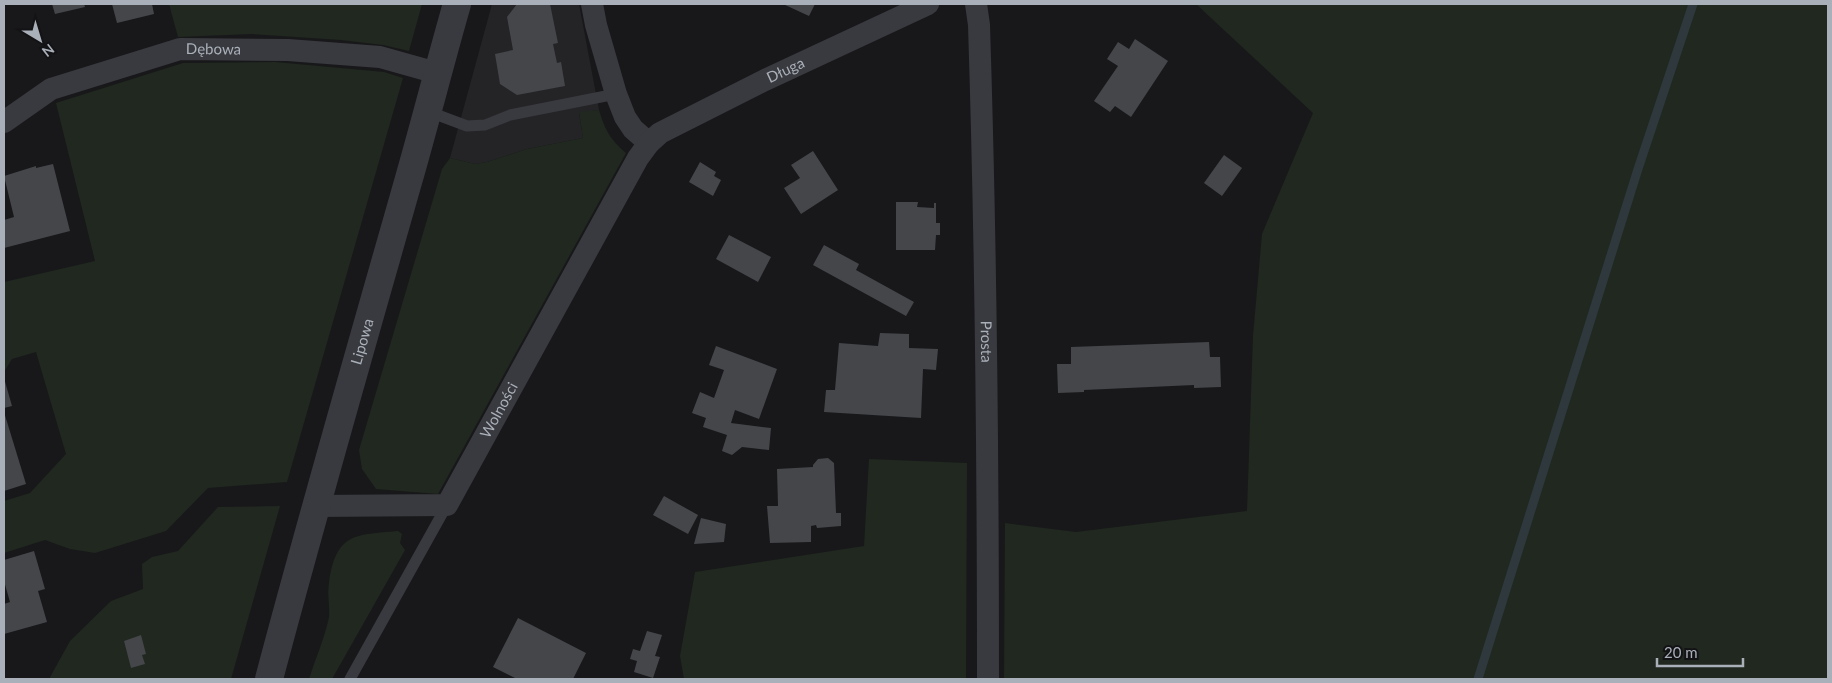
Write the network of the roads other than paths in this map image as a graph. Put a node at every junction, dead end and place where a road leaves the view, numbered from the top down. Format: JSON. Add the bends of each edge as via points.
{"nodes":[{"id":1,"x":457,"y":4,"type":"edge"},
{"id":2,"x":592,"y":4,"type":"edge"},
{"id":3,"x":928,"y":4,"type":"edge"},
{"id":4,"x":976,"y":4,"type":"edge"},
{"id":5,"x":437,"y":73,"type":"junction"},
{"id":6,"x":616,"y":94,"type":"junction"},
{"id":7,"x":426,"y":110,"type":"junction"},
{"id":8,"x":4,"y":122,"type":"edge"},
{"id":9,"x":649,"y":143,"type":"junction"},
{"id":10,"x":447,"y":505,"type":"junction"},
{"id":11,"x":315,"y":506,"type":"junction"},
{"id":12,"x":269,"y":679,"type":"edge"},
{"id":13,"x":350,"y":679,"type":"edge"},
{"id":14,"x":988,"y":679,"type":"edge"}],
"edges":[{"from":1,"to":5,"type":"street","name":"Lipowa"},
{"from":2,"to":6,"type":"street"},
{"from":3,"to":9,"type":"street","name":"Długa","via":[[765,80],[660,133]]},
{"from":4,"to":14,"type":"street","name":"Prosta","via":[[985,208]]},
{"from":5,"to":7,"type":"street","name":"Lipowa"},
{"from":5,"to":8,"type":"street","name":"Dębowa","via":[[380,57],[288,50],[180,50],[52,89]]},
{"from":6,"to":7,"type":"lane","via":[[510,115],[485,125],[467,126]]},
{"from":6,"to":9,"type":"street","via":[[625,118]]},
{"from":7,"to":11,"type":"street","name":"Lipowa"},
{"from":9,"to":10,"type":"street","name":"Wolności"},
{"from":10,"to":11,"type":"street"},
{"from":10,"to":13,"type":"lane","name":"Wolności"},
{"from":11,"to":12,"type":"street","name":"Lipowa"}]}
